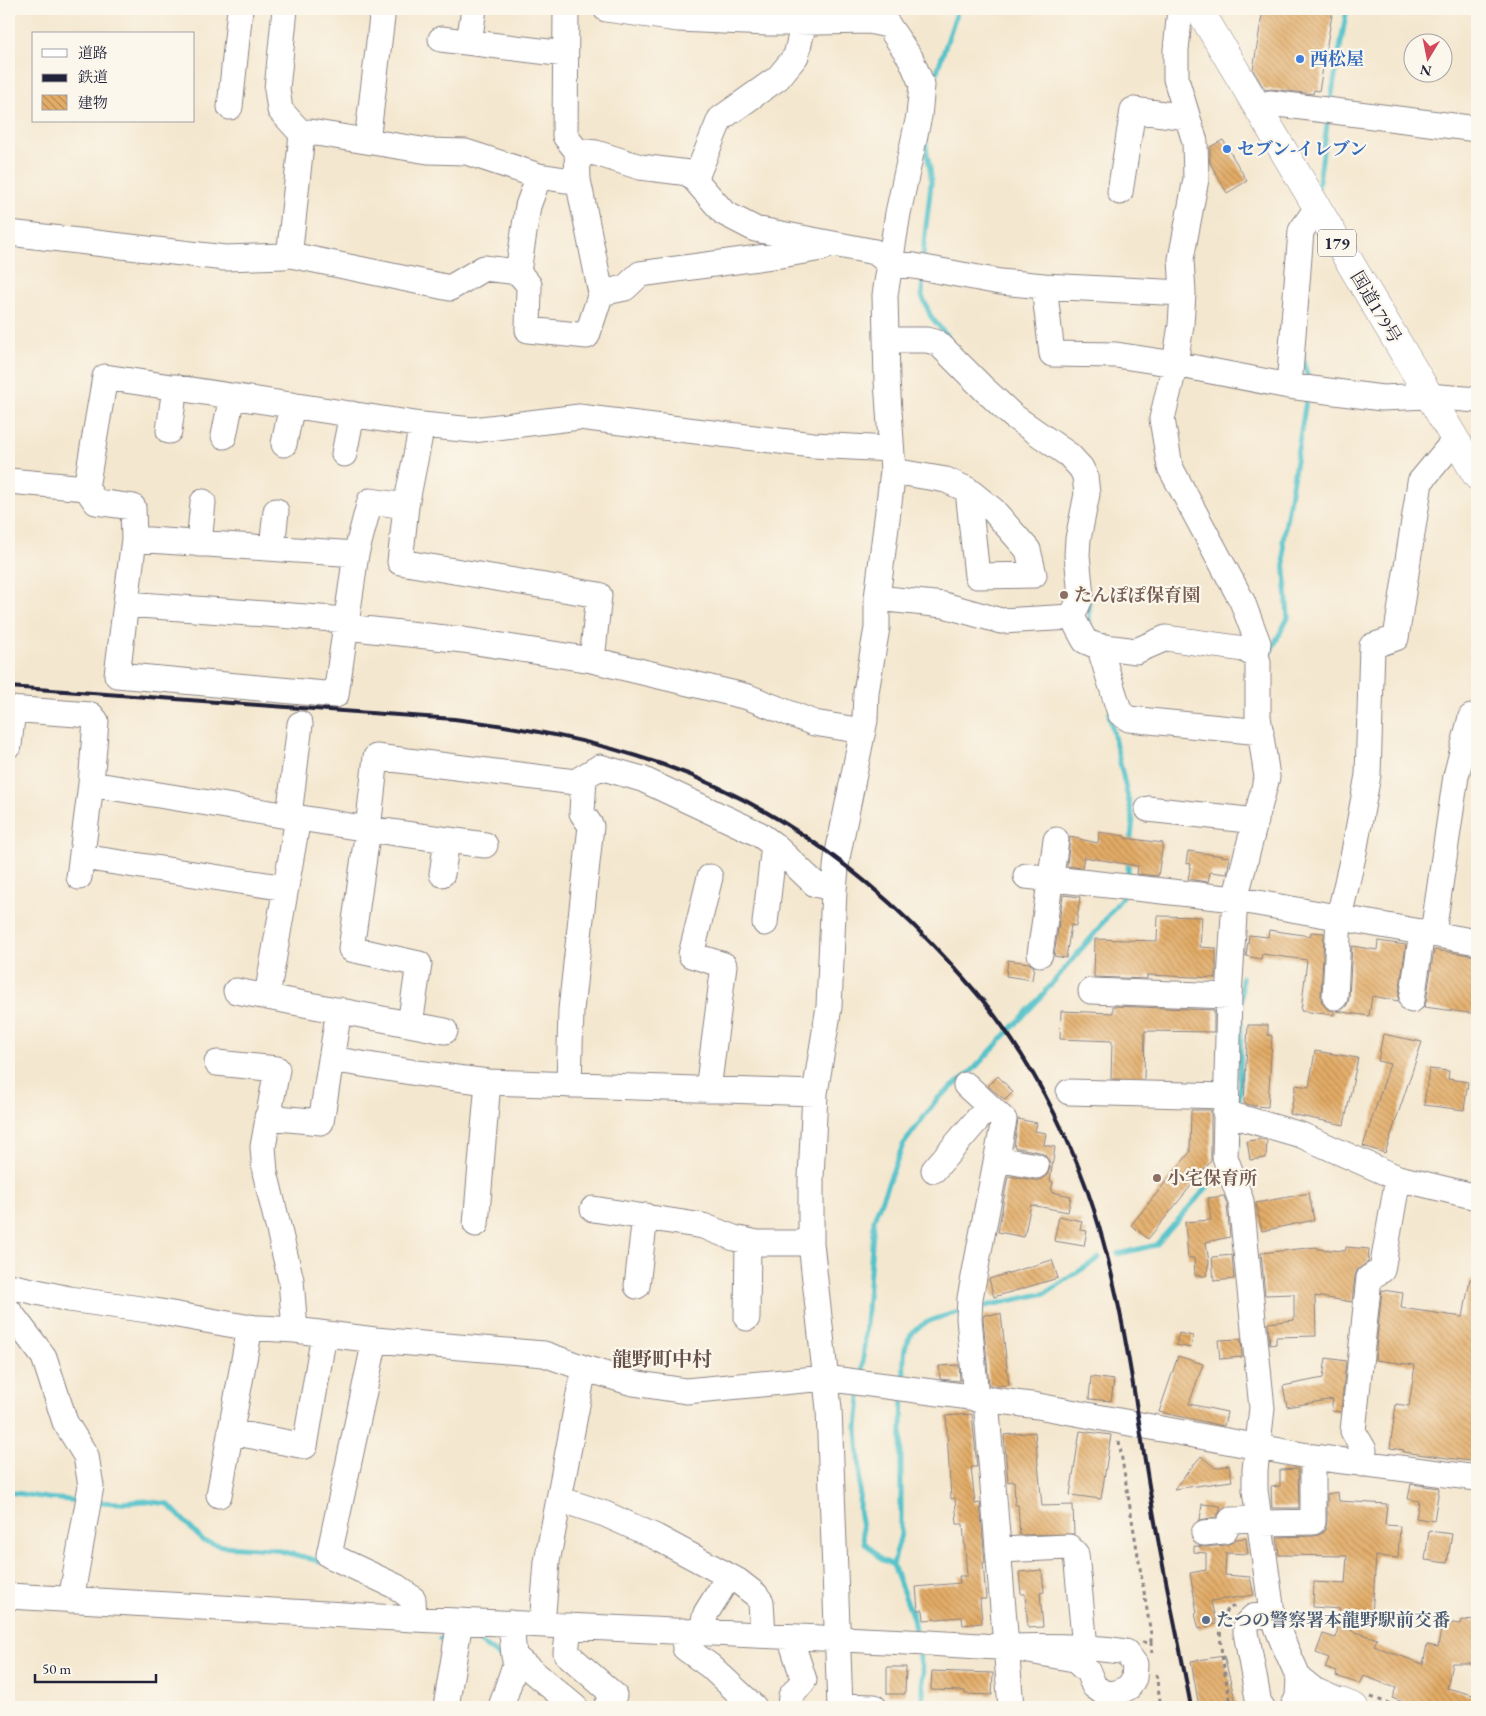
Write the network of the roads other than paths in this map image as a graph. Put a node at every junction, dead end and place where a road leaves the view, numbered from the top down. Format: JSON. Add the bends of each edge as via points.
{"nodes":[{"id":1,"x":240,"y":9,"type":"edge"},
{"id":2,"x":285,"y":9,"type":"edge"},
{"id":3,"x":383,"y":9,"type":"edge"},
{"id":4,"x":474,"y":9,"type":"edge"},
{"id":5,"x":566,"y":9,"type":"edge"},
{"id":6,"x":606,"y":9,"type":"edge"},
{"id":7,"x":1180,"y":9,"type":"edge"},
{"id":8,"x":1198,"y":9,"type":"edge"},
{"id":9,"x":869,"y":15,"type":"edge"},
{"id":10,"x":804,"y":22,"type":"junction"},
{"id":11,"x":441,"y":39,"type":"dead end"},
{"id":12,"x":469,"y":42,"type":"junction"},
{"id":13,"x":565,"y":54,"type":"junction"},
{"id":14,"x":230,"y":107,"type":"dead end"},
{"id":15,"x":1258,"y":109,"type":"junction"},
{"id":16,"x":1187,"y":117,"type":"junction"},
{"id":17,"x":1477,"y":129,"type":"edge"},
{"id":18,"x":302,"y":134,"type":"junction"},
{"id":19,"x":367,"y":141,"type":"junction"},
{"id":20,"x":577,"y":151,"type":"junction"},
{"id":21,"x":539,"y":176,"type":"junction"},
{"id":22,"x":578,"y":180,"type":"junction"},
{"id":23,"x":695,"y":180,"type":"junction"},
{"id":24,"x":1120,"y":192,"type":"dead end"},
{"id":25,"x":1317,"y":208,"type":"junction"},
{"id":26,"x":9,"y":232,"type":"edge"},
{"id":27,"x":837,"y":245,"type":"junction"},
{"id":28,"x":286,"y":254,"type":"junction"},
{"id":29,"x":889,"y":262,"type":"junction"},
{"id":30,"x":518,"y":272,"type":"junction"},
{"id":31,"x":1044,"y":286,"type":"junction"},
{"id":32,"x":601,"y":293,"type":"junction"},
{"id":33,"x":1182,"y":293,"type":"junction"},
{"id":34,"x":886,"y":340,"type":"junction"},
{"id":35,"x":1175,"y":364,"type":"junction"},
{"id":36,"x":1289,"y":386,"type":"junction"},
{"id":37,"x":176,"y":388,"type":"junction"},
{"id":38,"x":232,"y":396,"type":"junction"},
{"id":39,"x":1428,"y":396,"type":"junction"},
{"id":40,"x":1477,"y":400,"type":"edge"},
{"id":41,"x":292,"y":405,"type":"junction"},
{"id":42,"x":352,"y":414,"type":"junction"},
{"id":43,"x":422,"y":425,"type":"junction"},
{"id":44,"x":168,"y":431,"type":"dead end"},
{"id":45,"x":224,"y":436,"type":"dead end"},
{"id":46,"x":1455,"y":440,"type":"junction"},
{"id":47,"x":284,"y":444,"type":"dead end"},
{"id":48,"x":344,"y":454,"type":"dead end"},
{"id":49,"x":892,"y":460,"type":"junction"},
{"id":50,"x":1477,"y":476,"type":"edge"},
{"id":51,"x":9,"y":481,"type":"edge"},
{"id":52,"x":86,"y":488,"type":"junction"},
{"id":53,"x":968,"y":490,"type":"dead end"},
{"id":54,"x":203,"y":502,"type":"dead end"},
{"id":55,"x":406,"y":506,"type":"junction"},
{"id":56,"x":276,"y":512,"type":"dead end"},
{"id":57,"x":134,"y":539,"type":"junction"},
{"id":58,"x":199,"y":544,"type":"junction"},
{"id":59,"x":272,"y":548,"type":"junction"},
{"id":60,"x":356,"y":554,"type":"junction"},
{"id":61,"x":877,"y":598,"type":"junction"},
{"id":62,"x":126,"y":604,"type":"junction"},
{"id":63,"x":1072,"y":617,"type":"junction"},
{"id":64,"x":347,"y":623,"type":"junction"},
{"id":65,"x":1099,"y":646,"type":"junction"},
{"id":66,"x":1256,"y":656,"type":"junction"},
{"id":67,"x":592,"y":660,"type":"junction"},
{"id":68,"x":11,"y":709,"type":"edge"},
{"id":69,"x":1471,"y":717,"type":"dead end"},
{"id":70,"x":300,"y":724,"type":"dead end"},
{"id":71,"x":863,"y":731,"type":"junction"},
{"id":72,"x":1261,"y":732,"type":"junction"},
{"id":73,"x":9,"y":745,"type":"edge"},
{"id":74,"x":584,"y":776,"type":"junction"},
{"id":75,"x":91,"y":784,"type":"junction"},
{"id":76,"x":1148,"y":809,"type":"dead end"},
{"id":77,"x":293,"y":817,"type":"junction"},
{"id":78,"x":1256,"y":821,"type":"junction"},
{"id":79,"x":368,"y":829,"type":"junction"},
{"id":80,"x":447,"y":840,"type":"junction"},
{"id":81,"x":1056,"y":840,"type":"dead end"},
{"id":82,"x":485,"y":844,"type":"dead end"},
{"id":83,"x":774,"y":845,"type":"junction"},
{"id":84,"x":442,"y":874,"type":"dead end"},
{"id":85,"x":1026,"y":876,"type":"dead end"},
{"id":86,"x":710,"y":877,"type":"dead end"},
{"id":87,"x":1051,"y":879,"type":"junction"},
{"id":88,"x":286,"y":888,"type":"junction"},
{"id":89,"x":834,"y":890,"type":"junction"},
{"id":90,"x":1235,"y":899,"type":"junction"},
{"id":91,"x":1339,"y":917,"type":"junction"},
{"id":92,"x":765,"y":923,"type":"dead end"},
{"id":93,"x":1427,"y":933,"type":"junction"},
{"id":94,"x":1477,"y":942,"type":"edge"},
{"id":95,"x":1040,"y":954,"type":"dead end"},
{"id":96,"x":236,"y":991,"type":"dead end"},
{"id":97,"x":1091,"y":991,"type":"dead end"},
{"id":98,"x":267,"y":996,"type":"junction"},
{"id":99,"x":1229,"y":996,"type":"junction"},
{"id":100,"x":1334,"y":997,"type":"dead end"},
{"id":101,"x":1412,"y":1000,"type":"dead end"},
{"id":102,"x":339,"y":1010,"type":"junction"},
{"id":103,"x":410,"y":1024,"type":"junction"},
{"id":104,"x":445,"y":1031,"type":"dead end"},
{"id":105,"x":331,"y":1059,"type":"junction"},
{"id":106,"x":218,"y":1063,"type":"dead end"},
{"id":107,"x":488,"y":1082,"type":"junction"},
{"id":108,"x":966,"y":1084,"type":"dead end"},
{"id":109,"x":569,"y":1085,"type":"junction"},
{"id":110,"x":708,"y":1090,"type":"junction"},
{"id":111,"x":1069,"y":1092,"type":"dead end"},
{"id":112,"x":816,"y":1093,"type":"junction"},
{"id":113,"x":1226,"y":1105,"type":"junction"},
{"id":114,"x":989,"y":1106,"type":"junction"},
{"id":115,"x":267,"y":1118,"type":"junction"},
{"id":116,"x":997,"y":1159,"type":"junction"},
{"id":117,"x":1036,"y":1166,"type":"dead end"},
{"id":118,"x":934,"y":1170,"type":"dead end"},
{"id":119,"x":1398,"y":1178,"type":"junction"},
{"id":120,"x":1477,"y":1197,"type":"edge"},
{"id":121,"x":593,"y":1209,"type":"dead end"},
{"id":122,"x":645,"y":1216,"type":"junction"},
{"id":123,"x":476,"y":1224,"type":"dead end"},
{"id":124,"x":748,"y":1241,"type":"junction"},
{"id":125,"x":811,"y":1243,"type":"junction"},
{"id":126,"x":9,"y":1286,"type":"edge"},
{"id":127,"x":637,"y":1286,"type":"dead end"},
{"id":128,"x":9,"y":1311,"type":"edge"},
{"id":129,"x":747,"y":1318,"type":"dead end"},
{"id":130,"x":250,"y":1327,"type":"junction"},
{"id":131,"x":296,"y":1330,"type":"junction"},
{"id":132,"x":324,"y":1334,"type":"junction"},
{"id":133,"x":375,"y":1340,"type":"junction"},
{"id":134,"x":584,"y":1368,"type":"junction"},
{"id":135,"x":825,"y":1378,"type":"junction"},
{"id":136,"x":981,"y":1399,"type":"junction"},
{"id":137,"x":231,"y":1432,"type":"junction"},
{"id":138,"x":1258,"y":1447,"type":"junction"},
{"id":139,"x":1313,"y":1457,"type":"junction"},
{"id":140,"x":1362,"y":1464,"type":"junction"},
{"id":141,"x":1477,"y":1478,"type":"edge"},
{"id":142,"x":219,"y":1495,"type":"dead end"},
{"id":143,"x":559,"y":1499,"type":"junction"},
{"id":144,"x":1259,"y":1521,"type":"junction"},
{"id":145,"x":1204,"y":1533,"type":"dead end"},
{"id":146,"x":998,"y":1550,"type":"junction"},
{"id":147,"x":730,"y":1576,"type":"junction"},
{"id":148,"x":9,"y":1596,"type":"edge"},
{"id":149,"x":71,"y":1600,"type":"junction"},
{"id":150,"x":1272,"y":1613,"type":"junction"},
{"id":151,"x":414,"y":1619,"type":"junction"},
{"id":152,"x":460,"y":1621,"type":"junction"},
{"id":153,"x":511,"y":1623,"type":"junction"},
{"id":154,"x":542,"y":1625,"type":"junction"},
{"id":155,"x":569,"y":1626,"type":"junction"},
{"id":156,"x":692,"y":1632,"type":"junction"},
{"id":157,"x":764,"y":1635,"type":"junction"},
{"id":158,"x":790,"y":1637,"type":"junction"},
{"id":159,"x":839,"y":1639,"type":"junction"},
{"id":160,"x":1006,"y":1647,"type":"junction"},
{"id":161,"x":1085,"y":1647,"type":"junction"},
{"id":162,"x":517,"y":1659,"type":"junction"},
{"id":163,"x":1299,"y":1678,"type":"junction"},
{"id":164,"x":1260,"y":1706,"type":"edge"},
{"id":165,"x":1338,"y":1706,"type":"edge"},
{"id":166,"x":446,"y":1707,"type":"edge"},
{"id":167,"x":501,"y":1707,"type":"edge"},
{"id":168,"x":575,"y":1707,"type":"edge"},
{"id":169,"x":606,"y":1707,"type":"edge"},
{"id":170,"x":754,"y":1707,"type":"edge"},
{"id":171,"x":790,"y":1707,"type":"edge"},
{"id":172,"x":840,"y":1707,"type":"edge"},
{"id":173,"x":874,"y":1707,"type":"edge"},
{"id":174,"x":1011,"y":1707,"type":"edge"},
{"id":175,"x":1293,"y":1707,"type":"edge"}],
"edges":[{"from":1,"to":14,"type":"street"},
{"from":2,"to":18,"type":"street","via":[[277,89],[280,110]]},
{"from":3,"to":19,"type":"street"},
{"from":4,"to":12,"type":"street"},
{"from":5,"to":13,"type":"street"},
{"from":6,"to":10,"type":"street","via":[[678,19]]},
{"from":7,"to":16,"type":"street","via":[[1176,79]]},
{"from":8,"to":15,"type":"highway","name":"国道179号","number":"179"},
{"from":9,"to":10,"type":"street"},
{"from":9,"to":29,"type":"street","via":[[888,24],[911,59],[922,85],[919,116]]},
{"from":10,"to":23,"type":"street","via":[[796,56],[778,78],[720,119]]},
{"from":11,"to":12,"type":"street"},
{"from":12,"to":13,"type":"street"},
{"from":13,"to":20,"type":"street","via":[[565,136]]},
{"from":15,"to":17,"type":"street","via":[[1270,103]]},
{"from":15,"to":25,"type":"highway","name":"国道179号","number":"179"},
{"from":16,"to":24,"type":"street","via":[[1133,110]]},
{"from":16,"to":33,"type":"street","via":[[1195,142],[1196,179],[1181,259]]},
{"from":18,"to":19,"type":"street","via":[[310,132]]},
{"from":18,"to":28,"type":"street","via":[[290,249]]},
{"from":19,"to":21,"type":"street","via":[[428,151],[466,152]]},
{"from":20,"to":22,"type":"street"},
{"from":20,"to":23,"type":"street","via":[[596,153],[640,167],[689,173]]},
{"from":21,"to":22,"type":"street"},
{"from":21,"to":30,"type":"street","via":[[528,206]]},
{"from":22,"to":32,"type":"street"},
{"from":23,"to":27,"type":"street","via":[[724,212],[755,229]]},
{"from":25,"to":36,"type":"street","via":[[1301,231]]},
{"from":25,"to":39,"type":"highway","name":"国道179号","number":"179"},
{"from":26,"to":28,"type":"street","via":[[225,258]]},
{"from":27,"to":29,"type":"street","via":[[875,252]]},
{"from":27,"to":32,"type":"street","via":[[640,274],[625,288]]},
{"from":28,"to":30,"type":"street","via":[[450,288],[484,268]]},
{"from":29,"to":31,"type":"street","via":[[1000,282]]},
{"from":29,"to":34,"type":"street","via":[[884,295]]},
{"from":30,"to":32,"type":"street","via":[[529,286],[528,330],[587,336]]},
{"from":31,"to":33,"type":"street"},
{"from":31,"to":35,"type":"street","via":[[1052,354],[1116,355]]},
{"from":33,"to":35,"type":"street"},
{"from":34,"to":49,"type":"street"},
{"from":34,"to":63,"type":"street","via":[[938,343],[1013,416],[1069,454],[1081,468],[1087,494],[1077,555],[1081,596]]},
{"from":35,"to":36,"type":"street"},
{"from":35,"to":66,"type":"street","via":[[1162,419],[1170,468],[1242,600],[1258,643]]},
{"from":36,"to":39,"type":"street","via":[[1382,398]]},
{"from":37,"to":38,"type":"street"},
{"from":37,"to":44,"type":"street"},
{"from":37,"to":52,"type":"street","via":[[105,377]]},
{"from":38,"to":41,"type":"street"},
{"from":38,"to":45,"type":"street"},
{"from":39,"to":40,"type":"street"},
{"from":39,"to":46,"type":"highway","name":"国道179号","number":"179"},
{"from":41,"to":42,"type":"street"},
{"from":41,"to":47,"type":"street"},
{"from":42,"to":43,"type":"street"},
{"from":42,"to":48,"type":"street"},
{"from":43,"to":49,"type":"street","via":[[473,430],[579,417],[814,445]]},
{"from":43,"to":55,"type":"street"},
{"from":46,"to":50,"type":"highway","name":"国道179号","number":"179"},
{"from":46,"to":91,"type":"street","via":[[1420,482],[1396,638],[1372,646],[1368,775]]},
{"from":49,"to":53,"type":"street"},
{"from":49,"to":61,"type":"street"},
{"from":51,"to":52,"type":"street"},
{"from":52,"to":57,"type":"street","via":[[96,502],[133,507]]},
{"from":54,"to":58,"type":"street"},
{"from":55,"to":60,"type":"street","via":[[370,501]]},
{"from":55,"to":67,"type":"street","via":[[400,562],[599,595]]},
{"from":56,"to":59,"type":"street"},
{"from":57,"to":58,"type":"street"},
{"from":57,"to":62,"type":"street"},
{"from":58,"to":59,"type":"street"},
{"from":59,"to":60,"type":"street"},
{"from":60,"to":64,"type":"street"},
{"from":61,"to":63,"type":"street","via":[[944,605],[1000,621]]},
{"from":61,"to":71,"type":"street","via":[[877,628]]},
{"from":62,"to":64,"type":"street"},
{"from":62,"to":64,"type":"street","via":[[117,675],[336,695]]},
{"from":63,"to":65,"type":"street","via":[[1085,641]]},
{"from":64,"to":67,"type":"street"},
{"from":65,"to":66,"type":"street","via":[[1136,651],[1166,638],[1244,649]]},
{"from":65,"to":72,"type":"street","via":[[1120,713],[1129,719]]},
{"from":66,"to":72,"type":"street"},
{"from":67,"to":71,"type":"street","via":[[748,697],[814,723]]},
{"from":68,"to":73,"type":"street"},
{"from":68,"to":75,"type":"street","via":[[91,715],[96,721]]},
{"from":69,"to":93,"type":"street","via":[[1456,776]]},
{"from":70,"to":77,"type":"street"},
{"from":71,"to":89,"type":"street","via":[[837,858]]},
{"from":72,"to":78,"type":"street","via":[[1268,777]]},
{"from":74,"to":79,"type":"street","via":[[575,782],[376,757]]},
{"from":74,"to":83,"type":"street","via":[[600,767],[642,779],[759,834]]},
{"from":74,"to":109,"type":"street","via":[[582,813],[590,826],[571,1010]]},
{"from":75,"to":77,"type":"street"},
{"from":75,"to":88,"type":"street","via":[[80,867]]},
{"from":76,"to":78,"type":"street"},
{"from":77,"to":79,"type":"street"},
{"from":77,"to":88,"type":"street"},
{"from":78,"to":90,"type":"street"},
{"from":79,"to":80,"type":"street"},
{"from":79,"to":103,"type":"street","via":[[351,949],[419,964]]},
{"from":80,"to":82,"type":"street"},
{"from":80,"to":84,"type":"street"},
{"from":81,"to":87,"type":"street"},
{"from":83,"to":89,"type":"street","via":[[815,884]]},
{"from":83,"to":92,"type":"street"},
{"from":85,"to":87,"type":"street"},
{"from":86,"to":110,"type":"street","via":[[691,955],[724,965]]},
{"from":87,"to":90,"type":"street"},
{"from":87,"to":95,"type":"street"},
{"from":88,"to":98,"type":"street"},
{"from":89,"to":112,"type":"street","via":[[829,1007]]},
{"from":90,"to":91,"type":"street"},
{"from":90,"to":99,"type":"street"},
{"from":91,"to":93,"type":"street"},
{"from":91,"to":100,"type":"street"},
{"from":93,"to":94,"type":"street"},
{"from":93,"to":101,"type":"street"},
{"from":96,"to":98,"type":"street"},
{"from":97,"to":99,"type":"street"},
{"from":98,"to":102,"type":"street"},
{"from":99,"to":113,"type":"street"},
{"from":102,"to":103,"type":"street"},
{"from":102,"to":105,"type":"street"},
{"from":103,"to":104,"type":"street"},
{"from":105,"to":107,"type":"street"},
{"from":105,"to":115,"type":"street","via":[[321,1122]]},
{"from":106,"to":115,"type":"street","via":[[277,1069]]},
{"from":107,"to":109,"type":"street"},
{"from":107,"to":123,"type":"street"},
{"from":108,"to":114,"type":"street"},
{"from":109,"to":110,"type":"street"},
{"from":110,"to":112,"type":"street"},
{"from":111,"to":113,"type":"street"},
{"from":112,"to":125,"type":"street"},
{"from":113,"to":119,"type":"street"},
{"from":113,"to":138,"type":"street","via":[[1225,1157],[1241,1200],[1262,1408]]},
{"from":114,"to":116,"type":"street","via":[[1004,1120]]},
{"from":114,"to":118,"type":"street"},
{"from":115,"to":131,"type":"street","via":[[263,1147],[265,1172],[291,1280]]},
{"from":116,"to":117,"type":"street"},
{"from":116,"to":136,"type":"street","via":[[970,1298],[969,1318]]},
{"from":119,"to":120,"type":"street"},
{"from":119,"to":140,"type":"street","via":[[1382,1270],[1369,1278],[1353,1431],[1364,1450]]},
{"from":121,"to":122,"type":"street"},
{"from":122,"to":124,"type":"street","via":[[703,1226]]},
{"from":122,"to":127,"type":"street"},
{"from":124,"to":125,"type":"street"},
{"from":124,"to":129,"type":"street"},
{"from":125,"to":135,"type":"street"},
{"from":126,"to":130,"type":"street"},
{"from":128,"to":149,"type":"street","via":[[44,1357],[64,1422],[86,1456],[89,1497]]},
{"from":130,"to":131,"type":"street"},
{"from":130,"to":137,"type":"street"},
{"from":131,"to":132,"type":"street"},
{"from":132,"to":133,"type":"street"},
{"from":132,"to":137,"type":"street","via":[[305,1446]]},
{"from":133,"to":134,"type":"street","via":[[544,1354]]},
{"from":133,"to":151,"type":"street","via":[[329,1555],[397,1587],[413,1599]]},
{"from":134,"to":135,"type":"street","via":[[634,1383],[686,1391]]},
{"from":134,"to":143,"type":"street"},
{"from":135,"to":136,"type":"street"},
{"from":135,"to":159,"type":"street"},
{"from":136,"to":138,"type":"street","via":[[1038,1406]]},
{"from":136,"to":146,"type":"street"},
{"from":137,"to":142,"type":"street"},
{"from":138,"to":139,"type":"street"},
{"from":138,"to":144,"type":"street","via":[[1254,1470]]},
{"from":139,"to":140,"type":"street"},
{"from":139,"to":144,"type":"street","via":[[1313,1522]]},
{"from":140,"to":141,"type":"street"},
{"from":143,"to":147,"type":"street","via":[[605,1514]]},
{"from":143,"to":154,"type":"street"},
{"from":144,"to":145,"type":"street","via":[[1231,1520],[1224,1531]]},
{"from":144,"to":150,"type":"street"},
{"from":146,"to":160,"type":"street"},
{"from":146,"to":161,"type":"street","via":[[1069,1547],[1076,1554]]},
{"from":147,"to":156,"type":"street"},
{"from":147,"to":157,"type":"street","via":[[761,1602]]},
{"from":148,"to":149,"type":"street"},
{"from":149,"to":151,"type":"street"},
{"from":150,"to":163,"type":"street"},
{"from":150,"to":164,"type":"street","via":[[1252,1617],[1246,1624]]},
{"from":151,"to":152,"type":"street"},
{"from":152,"to":153,"type":"street"},
{"from":152,"to":166,"type":"street"},
{"from":153,"to":154,"type":"street"},
{"from":153,"to":162,"type":"street"},
{"from":154,"to":155,"type":"street"},
{"from":155,"to":156,"type":"street"},
{"from":155,"to":169,"type":"street","via":[[566,1653],[614,1695]]},
{"from":156,"to":157,"type":"street"},
{"from":156,"to":170,"type":"street","via":[[685,1648],[710,1666]]},
{"from":157,"to":158,"type":"street"},
{"from":158,"to":159,"type":"street"},
{"from":158,"to":171,"type":"street","via":[[804,1680],[792,1696]]},
{"from":159,"to":160,"type":"street"},
{"from":159,"to":172,"type":"street"},
{"from":160,"to":161,"type":"street"},
{"from":160,"to":161,"type":"street","via":[[1074,1659],[1088,1672],[1094,1686],[1105,1694],[1129,1687],[1134,1678],[1135,1664],[1126,1652]]},
{"from":160,"to":174,"type":"street"},
{"from":162,"to":167,"type":"street"},
{"from":162,"to":168,"type":"street"},
{"from":163,"to":165,"type":"street"},
{"from":163,"to":175,"type":"street","via":[[1298,1697]]},
{"from":172,"to":173,"type":"street"}]}
